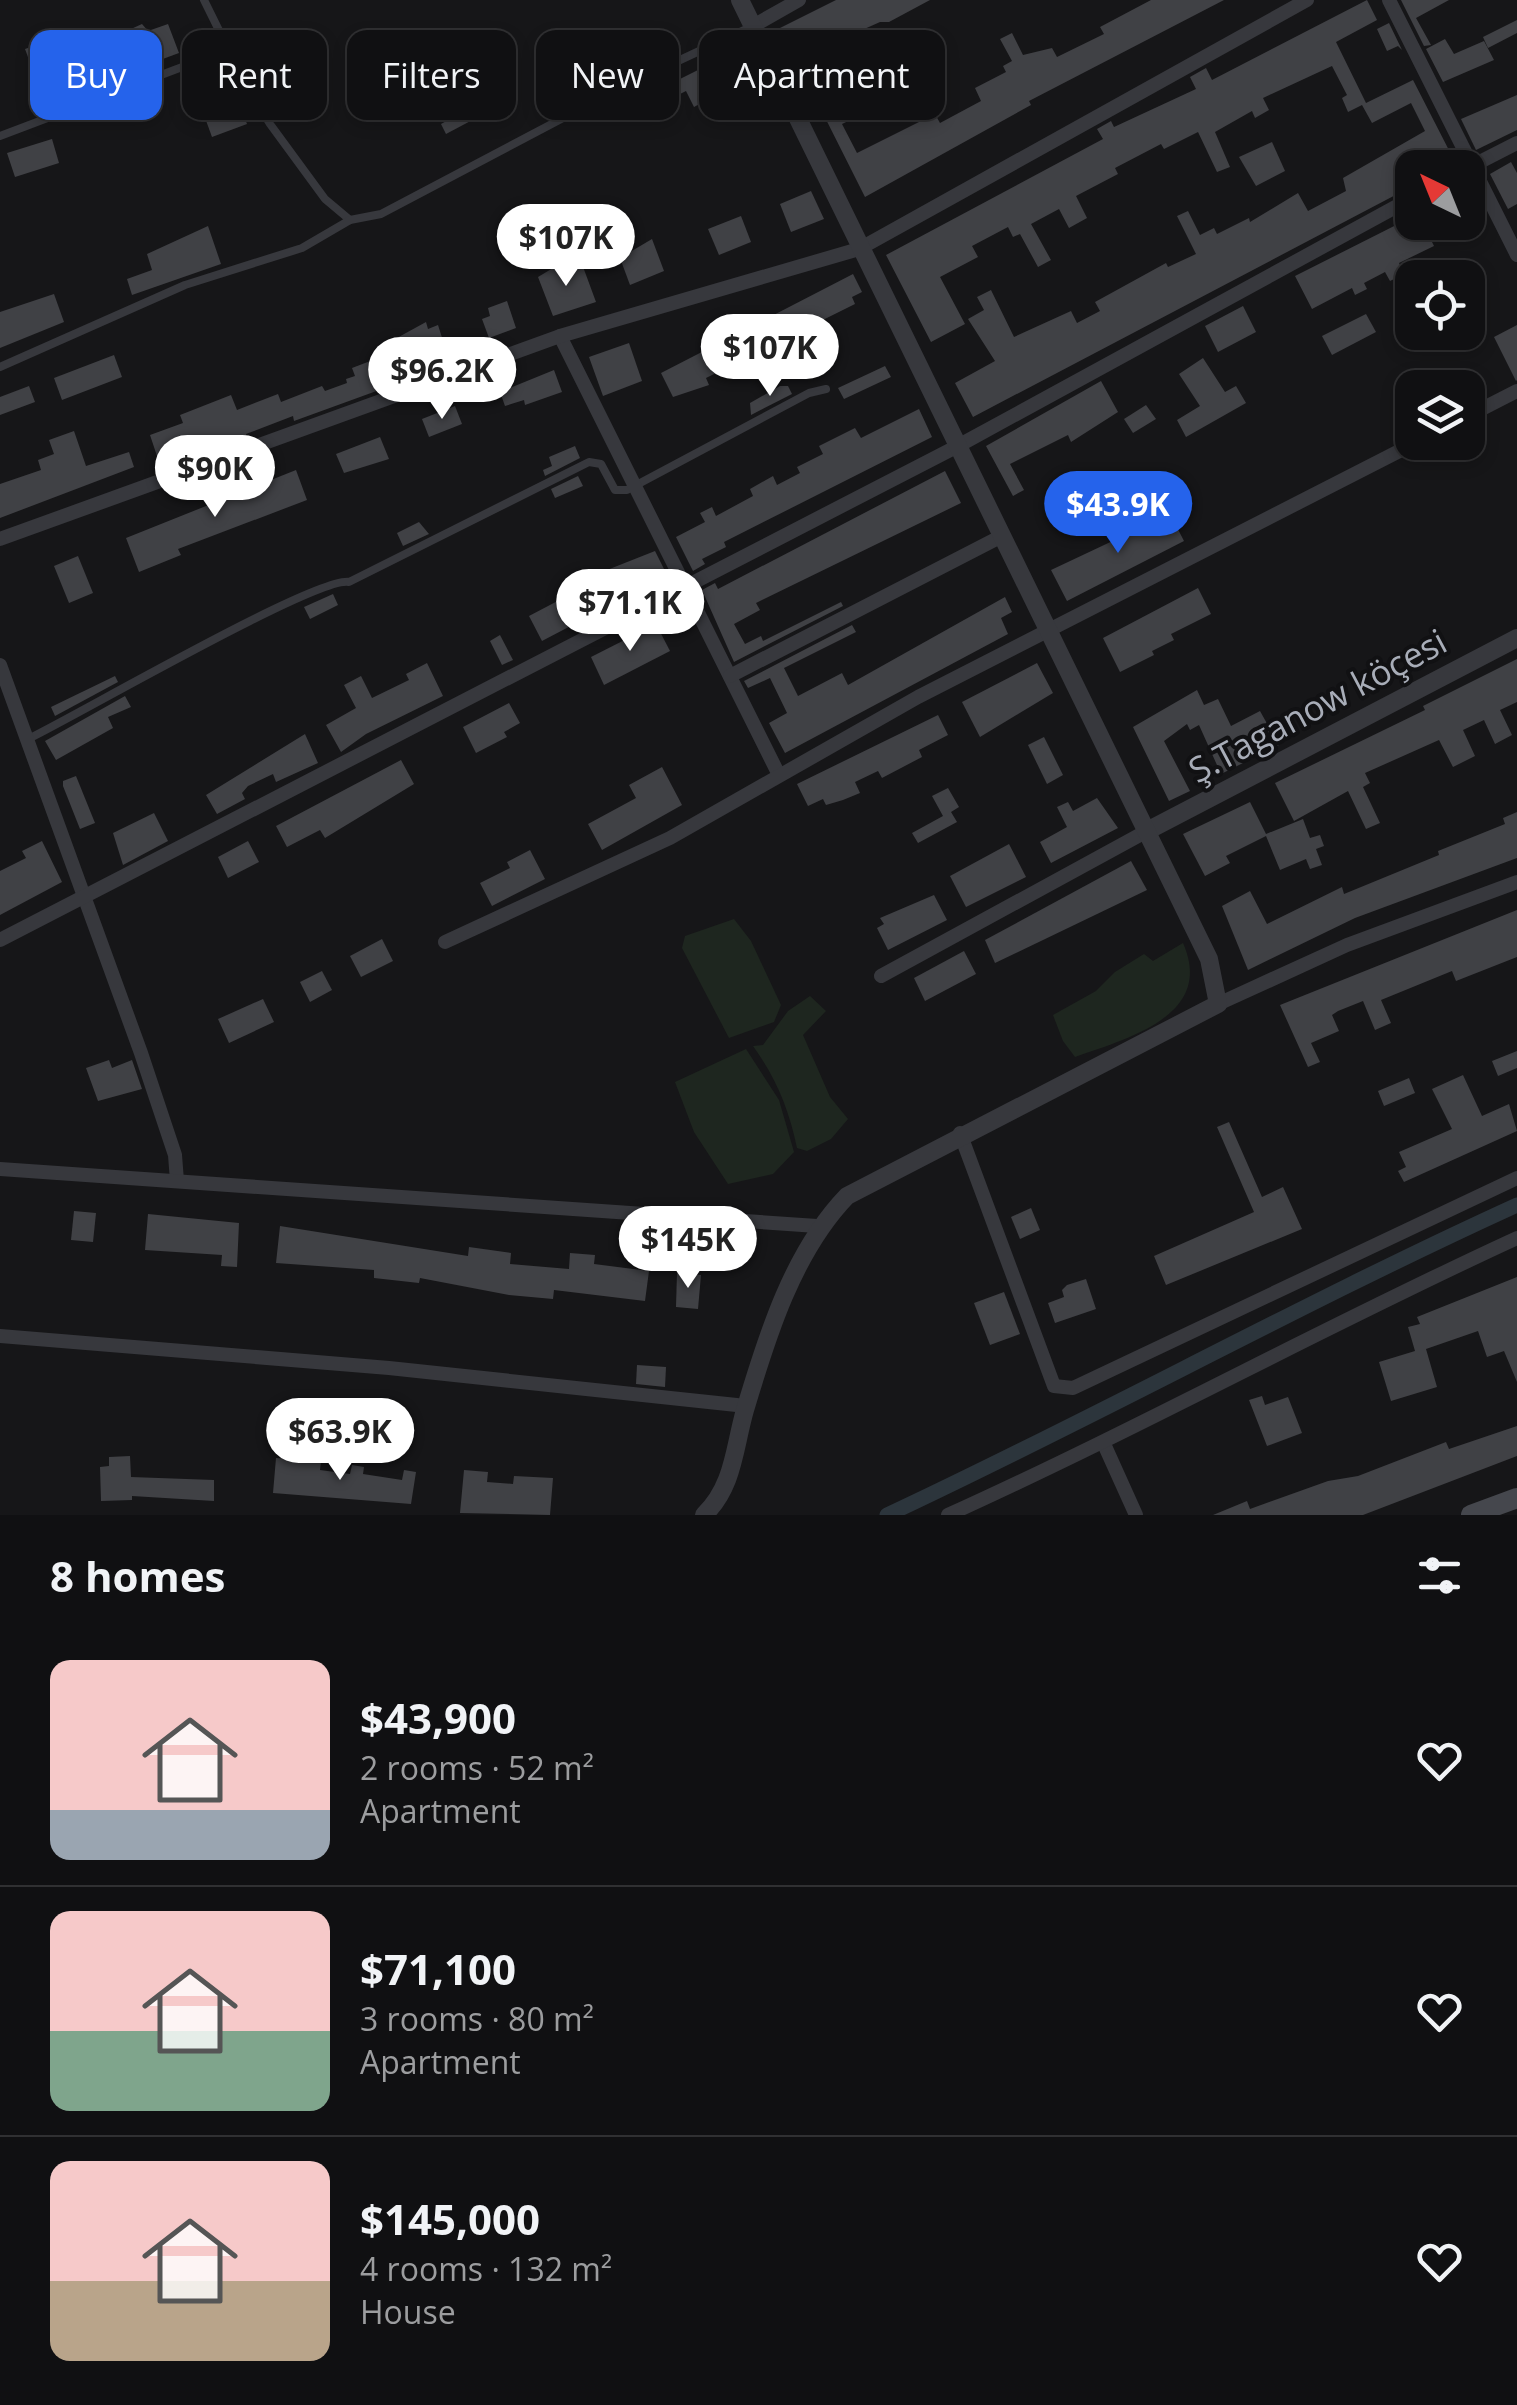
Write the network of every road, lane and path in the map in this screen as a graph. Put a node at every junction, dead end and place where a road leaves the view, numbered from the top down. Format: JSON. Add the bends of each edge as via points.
{"nodes":[{"id":1,"x":204,"y":0,"type":"edge"},
{"id":2,"x":740,"y":0,"type":"edge"},
{"id":3,"x":799,"y":0,"type":"edge"},
{"id":4,"x":1307,"y":0,"type":"edge"},
{"id":5,"x":1389,"y":0,"type":"edge"},
{"id":6,"x":753,"y":26,"type":"junction"},
{"id":7,"x":219,"y":30,"type":"edge"},
{"id":8,"x":182,"y":67,"type":"edge"},
{"id":9,"x":268,"y":120,"type":"edge"},
{"id":10,"x":0,"y":136,"type":"edge"},
{"id":11,"x":1517,"y":143,"type":"edge"},
{"id":12,"x":1462,"y":150,"type":"edge"},
{"id":13,"x":1485,"y":159,"type":"edge"},
{"id":14,"x":1485,"y":194,"type":"edge"},
{"id":15,"x":1395,"y":207,"type":"edge"},
{"id":16,"x":350,"y":220,"type":"junction"},
{"id":17,"x":859,"y":249,"type":"junction"},
{"id":18,"x":1517,"y":255,"type":"edge"},
{"id":19,"x":560,"y":336,"type":"junction"},
{"id":20,"x":0,"y":367,"type":"edge"},
{"id":21,"x":826,"y":389,"type":"dead end"},
{"id":22,"x":1517,"y":391,"type":"edge"},
{"id":23,"x":1485,"y":407,"type":"edge"},
{"id":24,"x":956,"y":448,"type":"junction"},
{"id":25,"x":1395,"y":453,"type":"edge"},
{"id":26,"x":635,"y":485,"type":"junction"},
{"id":27,"x":1000,"y":537,"type":"junction"},
{"id":28,"x":0,"y":539,"type":"edge"},
{"id":29,"x":685,"y":585,"type":"junction"},
{"id":30,"x":1048,"y":632,"type":"junction"},
{"id":31,"x":1517,"y":638,"type":"edge"},
{"id":32,"x":0,"y":666,"type":"edge"},
{"id":33,"x":730,"y":676,"type":"junction"},
{"id":34,"x":28,"y":739,"type":"junction"},
{"id":35,"x":778,"y":775,"type":"junction"},
{"id":36,"x":1147,"y":831,"type":"junction"},
{"id":37,"x":1517,"y":882,"type":"edge"},
{"id":38,"x":85,"y":898,"type":"junction"},
{"id":39,"x":0,"y":940,"type":"edge"},
{"id":40,"x":445,"y":942,"type":"dead end"},
{"id":41,"x":881,"y":976,"type":"dead end"},
{"id":42,"x":1218,"y":1004,"type":"junction"},
{"id":43,"x":960,"y":1134,"type":"junction"},
{"id":44,"x":0,"y":1169,"type":"edge"},
{"id":45,"x":1517,"y":1178,"type":"edge"},
{"id":46,"x":177,"y":1182,"type":"junction"},
{"id":47,"x":817,"y":1226,"type":"junction"},
{"id":48,"x":1517,"y":1238,"type":"edge"},
{"id":49,"x":0,"y":1336,"type":"edge"},
{"id":50,"x":746,"y":1406,"type":"junction"},
{"id":51,"x":1104,"y":1444,"type":"junction"},
{"id":52,"x":1517,"y":1498,"type":"edge"},
{"id":53,"x":704,"y":1515,"type":"edge"},
{"id":54,"x":948,"y":1515,"type":"edge"},
{"id":55,"x":1136,"y":1515,"type":"edge"},
{"id":56,"x":1471,"y":1515,"type":"edge"}],
"edges":[{"from":1,"to":7,"type":"lane"},
{"from":2,"to":6,"type":"street"},
{"from":3,"to":6,"type":"street"},
{"from":4,"to":17,"type":"street"},
{"from":5,"to":12,"type":"street"},
{"from":6,"to":16,"type":"lane","via":[[620,88],[413,200]]},
{"from":6,"to":17,"type":"street"},
{"from":8,"to":10,"type":"lane"},
{"from":9,"to":16,"type":"lane","via":[[326,200]]},
{"from":11,"to":13,"type":"street"},
{"from":14,"to":18,"type":"street"},
{"from":15,"to":24,"type":"street"},
{"from":16,"to":20,"type":"lane","via":[[302,248],[185,284]]},
{"from":17,"to":19,"type":"street"},
{"from":17,"to":24,"type":"street"},
{"from":19,"to":26,"type":"street"},
{"from":19,"to":28,"type":"street"},
{"from":21,"to":26,"type":"lane"},
{"from":22,"to":23,"type":"street"},
{"from":24,"to":27,"type":"street"},
{"from":24,"to":29,"type":"street"},
{"from":25,"to":30,"type":"street"},
{"from":26,"to":29,"type":"street"},
{"from":26,"to":34,"type":"lane","via":[[615,490],[602,464],[589,462],[348,582],[325,586],[210,641]]},
{"from":27,"to":30,"type":"street"},
{"from":27,"to":33,"type":"street"},
{"from":29,"to":33,"type":"street"},
{"from":29,"to":38,"type":"street"},
{"from":30,"to":35,"type":"street"},
{"from":30,"to":36,"type":"street"},
{"from":31,"to":36,"type":"street","name":"Ş.Taganow köçesi"},
{"from":32,"to":34,"type":"street"},
{"from":33,"to":35,"type":"street"},
{"from":34,"to":38,"type":"street"},
{"from":35,"to":40,"type":"street","via":[[670,838]]},
{"from":36,"to":41,"type":"street"},
{"from":36,"to":42,"type":"street","via":[[1209,959]]},
{"from":37,"to":42,"type":"street"},
{"from":38,"to":39,"type":"street"},
{"from":38,"to":46,"type":"street","via":[[176,1155]]},
{"from":42,"to":43,"type":"street"},
{"from":43,"to":45,"type":"street","via":[[1054,1386],[1073,1388]]},
{"from":43,"to":47,"type":"street","via":[[847,1196]]},
{"from":44,"to":46,"type":"street"},
{"from":46,"to":47,"type":"street"},
{"from":47,"to":50,"type":"street"},
{"from":48,"to":51,"type":"street"},
{"from":49,"to":50,"type":"street"},
{"from":50,"to":53,"type":"street","via":[[727,1486]]},
{"from":51,"to":54,"type":"street"},
{"from":51,"to":55,"type":"street"},
{"from":52,"to":56,"type":"main road"}]}
